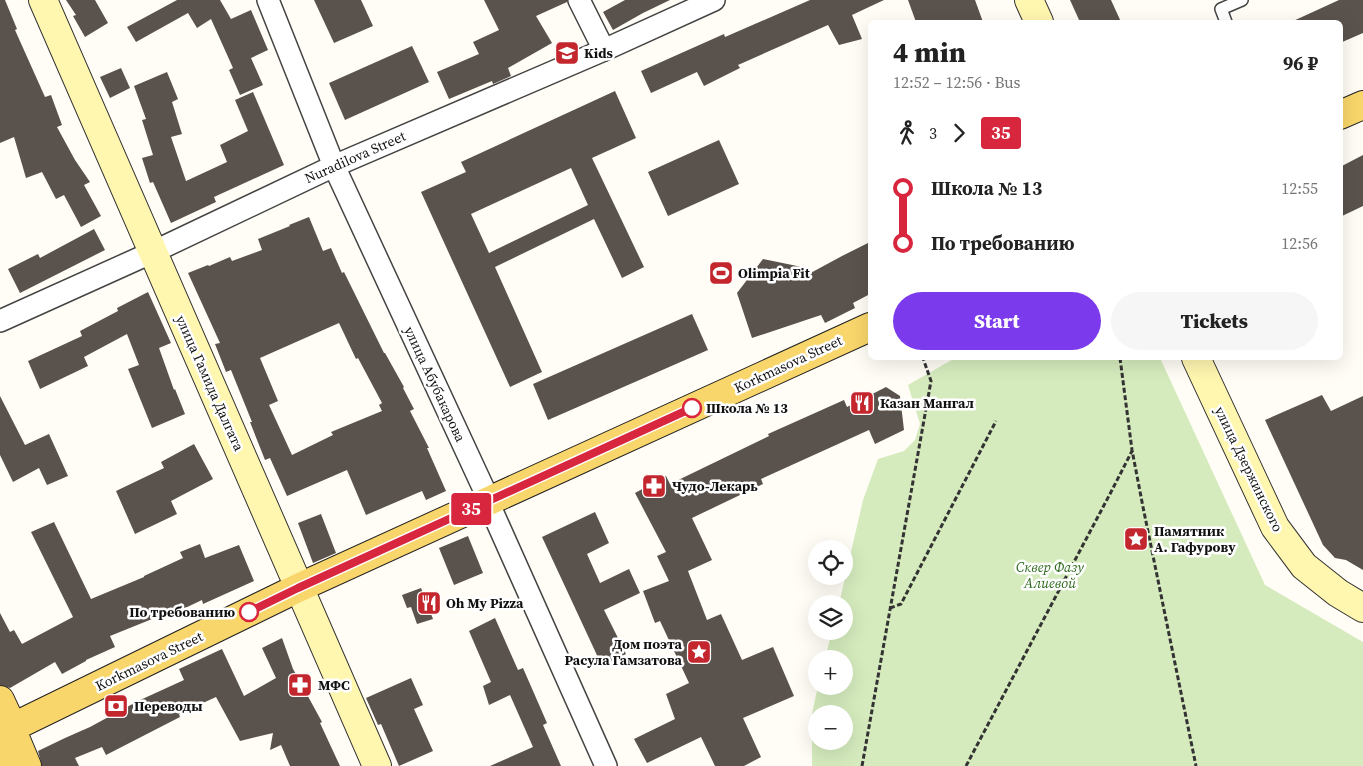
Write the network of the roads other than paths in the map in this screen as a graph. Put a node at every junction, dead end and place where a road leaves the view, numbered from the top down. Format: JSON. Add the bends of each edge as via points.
{"nodes":[{"id":1,"x":43,"y":0,"type":"edge"},
{"id":2,"x":268,"y":0,"type":"edge"},
{"id":3,"x":579,"y":0,"type":"edge"},
{"id":4,"x":714,"y":0,"type":"edge"},
{"id":5,"x":1029,"y":0,"type":"edge"},
{"id":6,"x":1242,"y":0,"type":"edge"},
{"id":7,"x":1038,"y":20,"type":"edge"},
{"id":8,"x":1225,"y":20,"type":"edge"},
{"id":9,"x":604,"y":50,"type":"junction"},
{"id":10,"x":1363,"y":105,"type":"edge"},
{"id":11,"x":1343,"y":115,"type":"edge"},
{"id":12,"x":334,"y":166,"type":"junction"},
{"id":13,"x":153,"y":252,"type":"junction"},
{"id":14,"x":0,"y":321,"type":"edge"},
{"id":15,"x":868,"y":327,"type":"edge"},
{"id":16,"x":1197,"y":360,"type":"edge"},
{"id":17,"x":488,"y":502,"type":"junction"},
{"id":18,"x":298,"y":588,"type":"junction"},
{"id":19,"x":1362,"y":605,"type":"edge"},
{"id":20,"x":0,"y":700,"type":"edge"},
{"id":21,"x":5,"y":730,"type":"edge"},
{"id":22,"x":0,"y":757,"type":"edge"},
{"id":23,"x":4,"y":766,"type":"edge"},
{"id":24,"x":27,"y":766,"type":"edge"},
{"id":25,"x":377,"y":766,"type":"edge"},
{"id":26,"x":606,"y":766,"type":"edge"}],
"edges":[{"from":1,"to":13,"type":"street","name":"улица Гамида Далгата"},
{"from":2,"to":12,"type":"street","name":"улица Абубакарова"},
{"from":3,"to":9,"type":"street"},
{"from":4,"to":9,"type":"street","name":"Nuradilova Street"},
{"from":5,"to":7,"type":"street"},
{"from":6,"to":8,"type":"lane","via":[[1221,10]]},
{"from":9,"to":12,"type":"street","name":"Nuradilova Street"},
{"from":10,"to":11,"type":"main road"},
{"from":12,"to":13,"type":"street","name":"Nuradilova Street"},
{"from":12,"to":17,"type":"street","name":"улица Абубакарова"},
{"from":13,"to":14,"type":"street","name":"Nuradilova Street"},
{"from":13,"to":18,"type":"street","name":"улица Гамида Далгата"},
{"from":15,"to":17,"type":"main road","name":"Korkmasova Street"},
{"from":16,"to":19,"type":"street","name":"улица Дзержинского","via":[[1275,527],[1304,566],[1338,593]]},
{"from":17,"to":18,"type":"main road","name":"Korkmasova Street"},
{"from":17,"to":26,"type":"street","name":"улица Абубакарова"},
{"from":18,"to":21,"type":"main road","name":"Korkmasova Street"},
{"from":18,"to":25,"type":"street","name":"улица Гамида Далгата"},
{"from":20,"to":21,"type":"main road","via":[[7,715]]},
{"from":21,"to":24,"type":"main road"},
{"from":22,"to":23,"type":"main road"}]}
